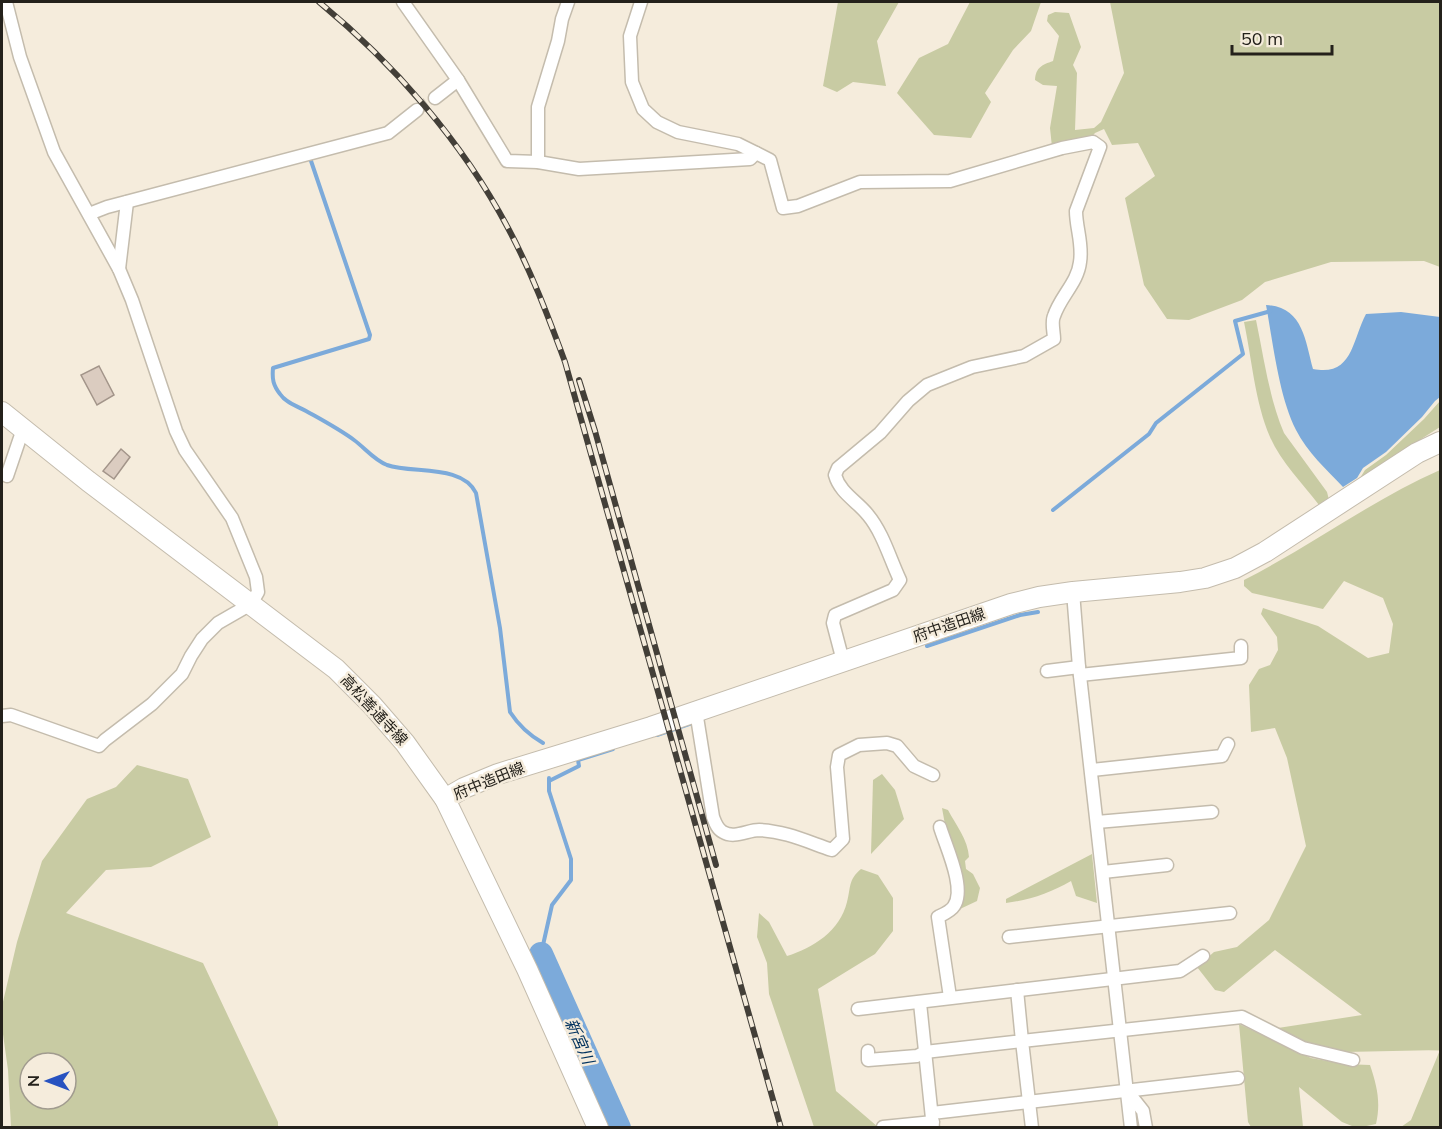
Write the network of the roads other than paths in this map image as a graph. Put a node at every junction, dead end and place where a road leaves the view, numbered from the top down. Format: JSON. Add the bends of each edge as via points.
{"nodes":[{"id":1,"x":6,"y":2,"type":"edge"},
{"id":2,"x":403,"y":2,"type":"edge"},
{"id":3,"x":568,"y":2,"type":"edge"},
{"id":4,"x":641,"y":2,"type":"edge"},
{"id":5,"x":458,"y":80,"type":"junction"},
{"id":6,"x":435,"y":98,"type":"tunnel mouth"},
{"id":7,"x":417,"y":111,"type":"tunnel mouth"},
{"id":8,"x":756,"y":153,"type":"junction"},
{"id":9,"x":538,"y":162,"type":"junction"},
{"id":10,"x":127,"y":202,"type":"junction"},
{"id":11,"x":89,"y":214,"type":"junction"},
{"id":12,"x":119,"y":269,"type":"junction"},
{"id":13,"x":2,"y":412,"type":"edge"},
{"id":14,"x":22,"y":429,"type":"junction"},
{"id":15,"x":1440,"y":442,"type":"edge"},
{"id":16,"x":7,"y":476,"type":"dead end"},
{"id":17,"x":1073,"y":592,"type":"junction"},
{"id":18,"x":251,"y":604,"type":"junction"},
{"id":19,"x":1240,"y":646,"type":"dead end"},
{"id":20,"x":843,"y":661,"type":"junction"},
{"id":21,"x":1047,"y":671,"type":"dead end"},
{"id":22,"x":1079,"y":671,"type":"junction"},
{"id":23,"x":696,"y":711,"type":"junction"},
{"id":24,"x":2,"y":716,"type":"edge"},
{"id":25,"x":1228,"y":744,"type":"dead end"},
{"id":26,"x":1092,"y":770,"type":"junction"},
{"id":27,"x":933,"y":775,"type":"dead end"},
{"id":28,"x":445,"y":799,"type":"junction"},
{"id":29,"x":1212,"y":812,"type":"dead end"},
{"id":30,"x":1097,"y":822,"type":"junction"},
{"id":31,"x":940,"y":827,"type":"dead end"},
{"id":32,"x":1167,"y":865,"type":"dead end"},
{"id":33,"x":1102,"y":872,"type":"junction"},
{"id":34,"x":1230,"y":913,"type":"dead end"},
{"id":35,"x":1108,"y":926,"type":"junction"},
{"id":36,"x":1009,"y":937,"type":"dead end"},
{"id":37,"x":1203,"y":956,"type":"dead end"},
{"id":38,"x":1114,"y":978,"type":"junction"},
{"id":39,"x":1017,"y":990,"type":"junction"},
{"id":40,"x":950,"y":997,"type":"junction"},
{"id":41,"x":920,"y":1003,"type":"junction"},
{"id":42,"x":858,"y":1010,"type":"dead end"},
{"id":43,"x":1120,"y":1030,"type":"junction"},
{"id":44,"x":1022,"y":1041,"type":"junction"},
{"id":45,"x":868,"y":1051,"type":"dead end"},
{"id":46,"x":925,"y":1052,"type":"junction"},
{"id":47,"x":1353,"y":1060,"type":"dead end"},
{"id":48,"x":1238,"y":1078,"type":"dead end"},
{"id":49,"x":1127,"y":1091,"type":"junction"},
{"id":50,"x":1029,"y":1102,"type":"junction"},
{"id":51,"x":932,"y":1121,"type":"edge"},
{"id":52,"x":883,"y":1127,"type":"edge"},
{"id":53,"x":598,"y":1128,"type":"edge"},
{"id":54,"x":1032,"y":1128,"type":"edge"},
{"id":55,"x":1131,"y":1128,"type":"edge"},
{"id":56,"x":1146,"y":1128,"type":"edge"}],
"edges":[{"from":1,"to":11,"type":"street","via":[[20,57],[54,152]]},
{"from":2,"to":5,"type":"street"},
{"from":3,"to":9,"type":"street","via":[[538,107]]},
{"from":4,"to":8,"type":"street","via":[[630,45],[632,82],[643,109],[657,122],[678,132],[738,144]]},
{"from":5,"to":6,"type":"street"},
{"from":5,"to":9,"type":"street","via":[[507,161]]},
{"from":7,"to":10,"type":"street","via":[[388,134]]},
{"from":8,"to":9,"type":"street","via":[[750,159],[579,169]]},
{"from":8,"to":20,"type":"street","via":[[770,159],[783,208],[860,182],[950,181],[1062,148],[1093,142],[1100,147],[1076,211],[1080,263],[1053,318],[1054,339],[1024,356],[972,367],[927,385],[880,433],[838,468],[837,482],[868,514],[900,580],[893,590],[835,615],[833,623]]},
{"from":10,"to":11,"type":"street"},
{"from":10,"to":12,"type":"street"},
{"from":11,"to":12,"type":"street"},
{"from":12,"to":18,"type":"street","via":[[176,430],[185,450],[232,518],[256,577],[258,591]]},
{"from":13,"to":14,"type":"main road","name":"高松善通寺線"},
{"from":14,"to":16,"type":"street"},
{"from":14,"to":18,"type":"main road","name":"高松善通寺線"},
{"from":15,"to":17,"type":"main road","name":"府中造田線","via":[[1234,568],[1180,582]]},
{"from":17,"to":20,"type":"main road","name":"府中造田線","via":[[992,610]]},
{"from":17,"to":22,"type":"street"},
{"from":18,"to":24,"type":"street","via":[[218,623],[202,639],[182,674],[152,704],[99,746],[11,715]]},
{"from":18,"to":28,"type":"main road","name":"高松善通寺線","via":[[336,669],[372,705]]},
{"from":19,"to":22,"type":"street","via":[[1241,658]]},
{"from":20,"to":23,"type":"main road","name":"府中造田線"},
{"from":21,"to":22,"type":"street"},
{"from":22,"to":26,"type":"street"},
{"from":23,"to":27,"type":"street","via":[[713,817],[724,834],[772,831],[832,850],[843,839],[839,755],[859,745],[897,746],[914,766]]},
{"from":23,"to":28,"type":"main road","name":"府中造田線","via":[[498,774]]},
{"from":25,"to":26,"type":"street","via":[[1222,756]]},
{"from":26,"to":30,"type":"street"},
{"from":28,"to":53,"type":"main road","name":"高松善通寺線"},
{"from":29,"to":30,"type":"street"},
{"from":30,"to":33,"type":"street"},
{"from":31,"to":40,"type":"street","via":[[958,887],[952,909],[939,917]]},
{"from":32,"to":33,"type":"street"},
{"from":33,"to":35,"type":"street"},
{"from":34,"to":35,"type":"street"},
{"from":35,"to":36,"type":"street"},
{"from":35,"to":38,"type":"street"},
{"from":37,"to":38,"type":"street","via":[[1180,971]]},
{"from":38,"to":39,"type":"street"},
{"from":38,"to":43,"type":"street"},
{"from":39,"to":40,"type":"street"},
{"from":39,"to":44,"type":"street"},
{"from":40,"to":41,"type":"street"},
{"from":41,"to":42,"type":"street"},
{"from":41,"to":46,"type":"street"},
{"from":43,"to":44,"type":"street"},
{"from":43,"to":47,"type":"street","via":[[1242,1017],[1303,1048]]},
{"from":43,"to":49,"type":"street"},
{"from":44,"to":46,"type":"street"},
{"from":44,"to":50,"type":"street"},
{"from":45,"to":46,"type":"street","via":[[868,1060]]},
{"from":46,"to":51,"type":"street"},
{"from":48,"to":49,"type":"street"},
{"from":49,"to":50,"type":"street"},
{"from":49,"to":55,"type":"street"},
{"from":49,"to":56,"type":"street","via":[[1143,1111]]},
{"from":50,"to":51,"type":"street"},
{"from":50,"to":54,"type":"street"},
{"from":51,"to":52,"type":"street"}]}
